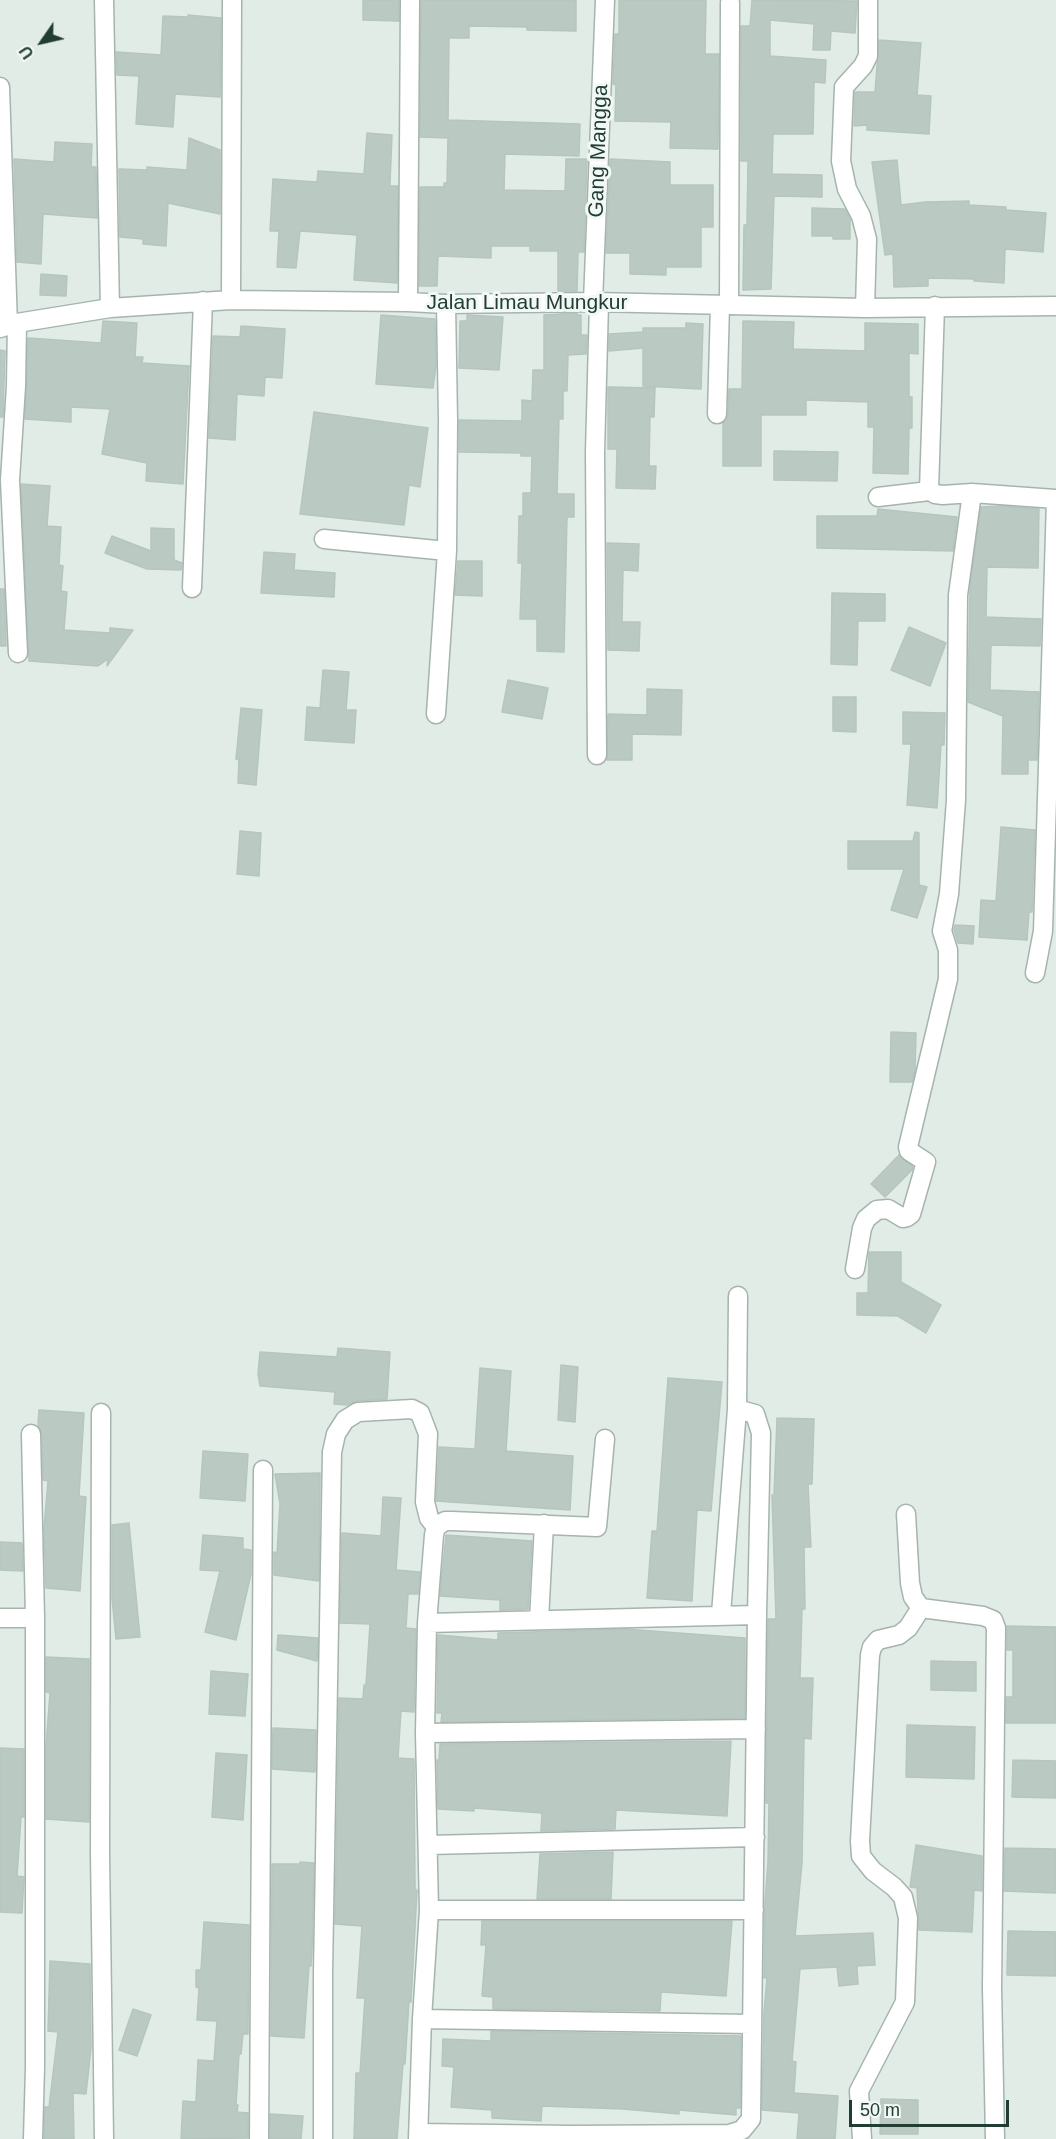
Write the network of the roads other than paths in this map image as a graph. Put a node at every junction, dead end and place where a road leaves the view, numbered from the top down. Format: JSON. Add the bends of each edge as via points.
{"nodes":[{"id":1,"x":104,"y":0,"type":"edge"},
{"id":2,"x":232,"y":0,"type":"edge"},
{"id":3,"x":411,"y":0,"type":"edge"},
{"id":4,"x":605,"y":0,"type":"edge"},
{"id":5,"x":868,"y":0,"type":"edge"},
{"id":6,"x":730,"y":3,"type":"dead end"},
{"id":7,"x":0,"y":87,"type":"edge"},
{"id":8,"x":231,"y":300,"type":"junction"},
{"id":9,"x":203,"y":301,"type":"junction"},
{"id":10,"x":408,"y":302,"type":"junction"},
{"id":11,"x":596,"y":302,"type":"junction"},
{"id":12,"x":446,"y":304,"type":"junction"},
{"id":13,"x":725,"y":305,"type":"junction"},
{"id":14,"x":935,"y":306,"type":"junction"},
{"id":15,"x":1056,"y":306,"type":"edge"},
{"id":16,"x":110,"y":308,"type":"junction"},
{"id":17,"x":866,"y":308,"type":"junction"},
{"id":18,"x":8,"y":325,"type":"edge"},
{"id":19,"x":717,"y":414,"type":"dead end"},
{"id":20,"x":929,"y":491,"type":"junction"},
{"id":21,"x":972,"y":493,"type":"junction"},
{"id":22,"x":878,"y":496,"type":"dead end"},
{"id":23,"x":1056,"y":500,"type":"edge"},
{"id":24,"x":324,"y":539,"type":"dead end"},
{"id":25,"x":447,"y":551,"type":"junction"},
{"id":26,"x":192,"y":588,"type":"dead end"},
{"id":27,"x":18,"y":653,"type":"dead end"},
{"id":28,"x":436,"y":714,"type":"dead end"},
{"id":29,"x":597,"y":755,"type":"dead end"},
{"id":30,"x":1035,"y":973,"type":"dead end"},
{"id":31,"x":855,"y":1269,"type":"dead end"},
{"id":32,"x":738,"y":1296,"type":"dead end"},
{"id":33,"x":737,"y":1409,"type":"junction"},
{"id":34,"x":101,"y":1413,"type":"dead end"},
{"id":35,"x":31,"y":1434,"type":"dead end"},
{"id":36,"x":605,"y":1439,"type":"dead end"},
{"id":37,"x":263,"y":1470,"type":"dead end"},
{"id":38,"x":906,"y":1514,"type":"dead end"},
{"id":39,"x":544,"y":1524,"type":"junction"},
{"id":40,"x":436,"y":1527,"type":"junction"},
{"id":41,"x":921,"y":1608,"type":"junction"},
{"id":42,"x":721,"y":1614,"type":"junction"},
{"id":43,"x":757,"y":1615,"type":"junction"},
{"id":44,"x":0,"y":1618,"type":"edge"},
{"id":45,"x":35,"y":1618,"type":"junction"},
{"id":46,"x":539,"y":1620,"type":"junction"},
{"id":47,"x":428,"y":1623,"type":"junction"},
{"id":48,"x":756,"y":1729,"type":"junction"},
{"id":49,"x":425,"y":1733,"type":"junction"},
{"id":50,"x":755,"y":1837,"type":"junction"},
{"id":51,"x":429,"y":1845,"type":"junction"},
{"id":52,"x":429,"y":1910,"type":"junction"},
{"id":53,"x":754,"y":1910,"type":"junction"},
{"id":54,"x":422,"y":2019,"type":"junction"},
{"id":55,"x":752,"y":2024,"type":"junction"},
{"id":56,"x":418,"y":2136,"type":"edge"},
{"id":57,"x":572,"y":2137,"type":"edge"},
{"id":58,"x":33,"y":2139,"type":"edge"},
{"id":59,"x":104,"y":2139,"type":"edge"},
{"id":60,"x":259,"y":2139,"type":"edge"},
{"id":61,"x":323,"y":2139,"type":"edge"},
{"id":62,"x":862,"y":2139,"type":"edge"},
{"id":63,"x":995,"y":2139,"type":"edge"}],
"edges":[{"from":1,"to":16,"type":"street"},
{"from":2,"to":8,"type":"street"},
{"from":3,"to":10,"type":"street"},
{"from":4,"to":11,"type":"street","name":"Gang Mangga"},
{"from":5,"to":17,"type":"street","via":[[868,56],[844,87],[841,162],[867,239]]},
{"from":6,"to":13,"type":"street"},
{"from":7,"to":18,"type":"street"},
{"from":8,"to":9,"type":"street","name":"Jalan Limau Mungkur"},
{"from":8,"to":10,"type":"street","name":"Jalan Limau Mungkur"},
{"from":9,"to":16,"type":"street","name":"Jalan Limau Mungkur"},
{"from":9,"to":26,"type":"street"},
{"from":10,"to":12,"type":"street","name":"Jalan Limau Mungkur"},
{"from":11,"to":12,"type":"street","name":"Jalan Limau Mungkur"},
{"from":11,"to":13,"type":"street","name":"Jalan Limau Mungkur"},
{"from":11,"to":29,"type":"street","name":"Gang Mangga"},
{"from":12,"to":25,"type":"street"},
{"from":13,"to":17,"type":"street","name":"Jalan Limau Mungkur"},
{"from":13,"to":19,"type":"street"},
{"from":14,"to":15,"type":"street","name":"Jalan Limau Mungkur"},
{"from":14,"to":17,"type":"street","name":"Jalan Limau Mungkur"},
{"from":14,"to":20,"type":"street"},
{"from":16,"to":18,"type":"street","name":"Jalan Limau Mungkur"},
{"from":18,"to":27,"type":"street","via":[[16,386],[10,480]]},
{"from":20,"to":21,"type":"street","via":[[943,495]]},
{"from":20,"to":22,"type":"street"},
{"from":21,"to":23,"type":"street"},
{"from":21,"to":31,"type":"street","via":[[958,595],[956,800],[949,894],[942,931],[948,950],[948,979],[908,1147],[926,1162],[911,1214],[903,1218],[888,1209],[877,1210],[866,1219]]},
{"from":23,"to":30,"type":"street","via":[[1042,931]]},
{"from":24,"to":25,"type":"street"},
{"from":25,"to":28,"type":"street"},
{"from":32,"to":33,"type":"street"},
{"from":33,"to":42,"type":"street"},
{"from":33,"to":43,"type":"street","via":[[754,1414],[761,1433]]},
{"from":34,"to":59,"type":"street"},
{"from":35,"to":45,"type":"street"},
{"from":36,"to":39,"type":"street","via":[[597,1527]]},
{"from":37,"to":60,"type":"street"},
{"from":38,"to":41,"type":"street","via":[[910,1583]]},
{"from":39,"to":40,"type":"street","via":[[460,1520],[445,1521]]},
{"from":39,"to":46,"type":"street"},
{"from":40,"to":47,"type":"street"},
{"from":40,"to":61,"type":"street","via":[[425,1502],[428,1434],[420,1413],[412,1409],[357,1412],[345,1420],[336,1434],[332,1452]]},
{"from":41,"to":62,"type":"street","via":[[908,1628],[899,1635],[878,1640],[870,1655],[861,1856],[903,1897],[908,1918],[905,2001],[859,2091]]},
{"from":41,"to":63,"type":"street","via":[[983,1616],[993,1620],[996,1628],[992,1988]]},
{"from":42,"to":43,"type":"street"},
{"from":42,"to":46,"type":"street"},
{"from":43,"to":48,"type":"street"},
{"from":44,"to":45,"type":"street"},
{"from":45,"to":58,"type":"street"},
{"from":46,"to":47,"type":"street"},
{"from":47,"to":49,"type":"street"},
{"from":48,"to":49,"type":"street"},
{"from":48,"to":50,"type":"street"},
{"from":49,"to":51,"type":"street"},
{"from":50,"to":51,"type":"street"},
{"from":50,"to":53,"type":"street"},
{"from":51,"to":52,"type":"street"},
{"from":52,"to":53,"type":"street"},
{"from":52,"to":54,"type":"street"},
{"from":53,"to":55,"type":"street"},
{"from":54,"to":55,"type":"street"},
{"from":54,"to":56,"type":"street"},
{"from":55,"to":57,"type":"street","via":[[751,2119],[742,2130],[729,2134]]},
{"from":56,"to":57,"type":"street"}]}
